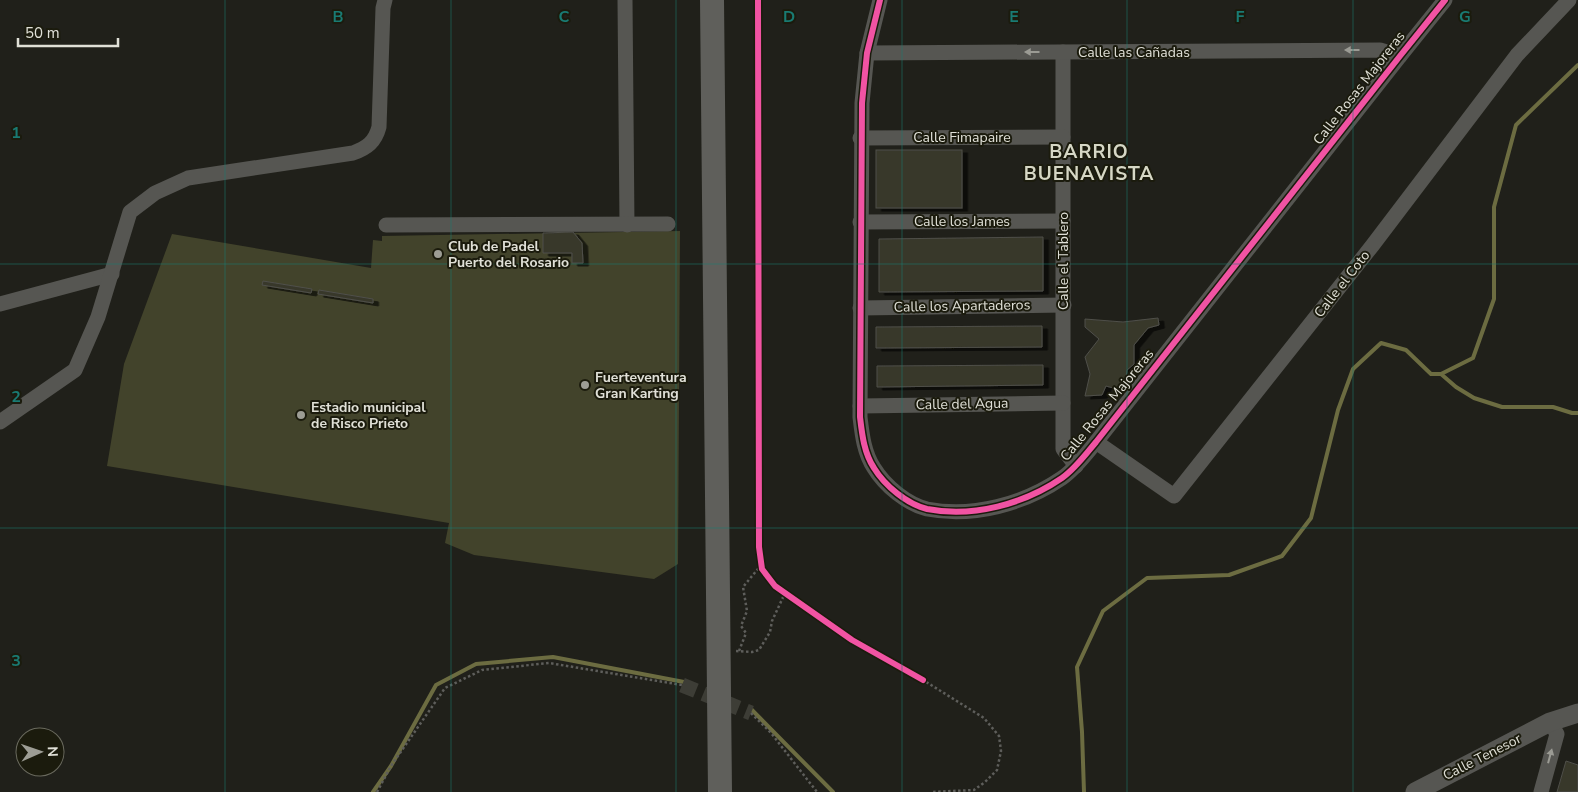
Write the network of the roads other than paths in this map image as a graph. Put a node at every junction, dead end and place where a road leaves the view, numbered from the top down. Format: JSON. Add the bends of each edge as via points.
{"nodes":[{"id":1,"x":385,"y":0,"type":"edge"},
{"id":2,"x":625,"y":0,"type":"edge"},
{"id":3,"x":712,"y":0,"type":"edge"},
{"id":4,"x":880,"y":0,"type":"edge"},
{"id":5,"x":1445,"y":0,"type":"edge"},
{"id":6,"x":1569,"y":0,"type":"edge"},
{"id":7,"x":1063,"y":52,"type":"junction"},
{"id":8,"x":867,"y":53,"type":"junction"},
{"id":9,"x":1400,"y":56,"type":"junction"},
{"id":10,"x":1063,"y":137,"type":"junction"},
{"id":11,"x":860,"y":138,"type":"junction"},
{"id":12,"x":1063,"y":221,"type":"junction"},
{"id":13,"x":860,"y":222,"type":"junction"},
{"id":14,"x":668,"y":224,"type":"dead end"},
{"id":15,"x":386,"y":225,"type":"dead end"},
{"id":16,"x":627,"y":225,"type":"junction"},
{"id":17,"x":112,"y":274,"type":"junction"},
{"id":18,"x":0,"y":304,"type":"edge"},
{"id":19,"x":1064,"y":305,"type":"junction"},
{"id":20,"x":860,"y":308,"type":"junction"},
{"id":21,"x":1063,"y":402,"type":"junction"},
{"id":22,"x":860,"y":406,"type":"junction"},
{"id":23,"x":0,"y":422,"type":"edge"},
{"id":24,"x":1096,"y":442,"type":"junction"},
{"id":25,"x":1076,"y":466,"type":"junction"},
{"id":26,"x":1578,"y":697,"type":"edge"},
{"id":27,"x":1578,"y":713,"type":"edge"},
{"id":28,"x":1550,"y":722,"type":"junction"},
{"id":29,"x":720,"y":792,"type":"edge"},
{"id":30,"x":1415,"y":792,"type":"edge"},
{"id":31,"x":1541,"y":792,"type":"edge"}],
"edges":[{"from":1,"to":17,"type":"street","via":[[379,127],[373,142],[353,153],[188,178],[163,189],[130,212]]},
{"from":2,"to":16,"type":"street"},
{"from":3,"to":29,"type":"main road"},
{"from":4,"to":8,"type":"street","name":"Calle Rosas Majoreras"},
{"from":5,"to":9,"type":"street","name":"Calle Rosas Majoreras"},
{"from":6,"to":24,"type":"street","name":"Calle el Coto","via":[[1517,56],[1174,496]]},
{"from":7,"to":8,"type":"street","name":"Calle las Cañadas","one_way":true},
{"from":9,"to":7,"type":"street","name":"Calle las Cañadas","one_way":true,"via":[[1380,50]]},
{"from":7,"to":10,"type":"street","name":"Calle el Tablero"},
{"from":8,"to":11,"type":"street","name":"Calle Rosas Majoreras"},
{"from":9,"to":24,"type":"street","name":"Calle Rosas Majoreras"},
{"from":10,"to":11,"type":"street","name":"Calle Fimapaire"},
{"from":10,"to":12,"type":"street","name":"Calle el Tablero"},
{"from":11,"to":13,"type":"street","name":"Calle Rosas Majoreras"},
{"from":12,"to":13,"type":"street","name":"Calle los James"},
{"from":12,"to":19,"type":"street","name":"Calle el Tablero"},
{"from":13,"to":20,"type":"street","name":"Calle Rosas Majoreras"},
{"from":14,"to":16,"type":"street"},
{"from":15,"to":16,"type":"street"},
{"from":17,"to":18,"type":"street"},
{"from":17,"to":23,"type":"street","via":[[75,370]]},
{"from":19,"to":20,"type":"street","name":"Calle los Apartaderos"},
{"from":19,"to":21,"type":"street","name":"Calle el Tablero"},
{"from":20,"to":22,"type":"street","name":"Calle Rosas Majoreras"},
{"from":21,"to":22,"type":"street","name":"Calle del Agua"},
{"from":21,"to":25,"type":"street","name":"Calle el Tablero","via":[[1063,449]]},
{"from":22,"to":25,"type":"street","name":"Calle Rosas Majoreras","via":[[864,444],[873,467],[906,500],[926,508],[982,510],[1006,504],[1062,478]]},
{"from":24,"to":25,"type":"street","name":"Calle Rosas Majoreras"},
{"from":26,"to":28,"type":"street","name":"Calle Tenesor"},
{"from":27,"to":28,"type":"street","name":"Calle Tenesor"},
{"from":28,"to":30,"type":"street","name":"Calle Tenesor"},
{"from":31,"to":28,"type":"street","one_way":true,"via":[[1557,734]]}]}
